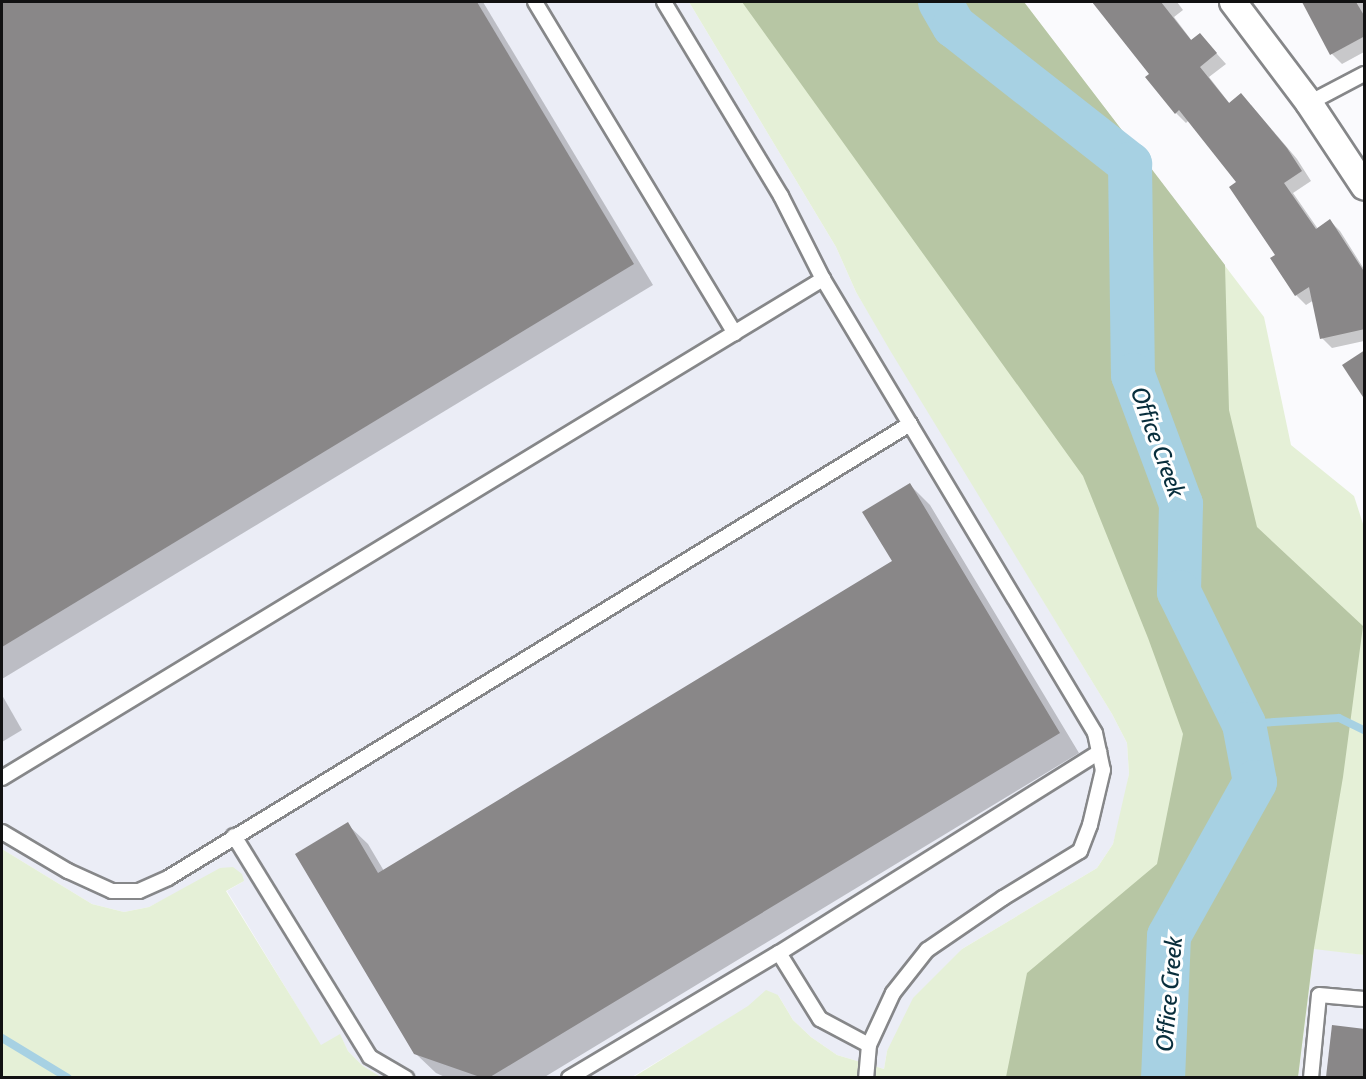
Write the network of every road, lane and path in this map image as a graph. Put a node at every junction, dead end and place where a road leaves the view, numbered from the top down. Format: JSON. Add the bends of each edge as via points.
{"nodes":[{"id":1,"x":535,"y":2,"type":"edge"},
{"id":2,"x":664,"y":2,"type":"edge"},
{"id":3,"x":1233,"y":2,"type":"edge"},
{"id":4,"x":1365,"y":74,"type":"edge"},
{"id":5,"x":1309,"y":103,"type":"junction"},
{"id":6,"x":1365,"y":186,"type":"edge"},
{"id":7,"x":823,"y":279,"type":"junction"},
{"id":8,"x":735,"y":333,"type":"junction"},
{"id":9,"x":910,"y":424,"type":"junction"},
{"id":10,"x":1099,"y":752,"type":"junction"},
{"id":11,"x":2,"y":778,"type":"edge"},
{"id":12,"x":2,"y":832,"type":"edge"},
{"id":13,"x":234,"y":836,"type":"junction"},
{"id":14,"x":779,"y":954,"type":"junction"},
{"id":15,"x":1365,"y":999,"type":"edge"},
{"id":16,"x":869,"y":1045,"type":"junction"},
{"id":17,"x":406,"y":1077,"type":"edge"},
{"id":18,"x":569,"y":1077,"type":"edge"},
{"id":19,"x":866,"y":1077,"type":"edge"},
{"id":20,"x":1311,"y":1077,"type":"edge"}],
"edges":[{"from":1,"to":8,"type":"lane"},
{"from":2,"to":7,"type":"lane","via":[[781,196]]},
{"from":3,"to":5,"type":"street"},
{"from":4,"to":5,"type":"lane"},
{"from":5,"to":6,"type":"street"},
{"from":7,"to":8,"type":"lane"},
{"from":7,"to":9,"type":"lane"},
{"from":8,"to":11,"type":"lane"},
{"from":9,"to":10,"type":"lane","via":[[1095,733]]},
{"from":9,"to":13,"type":"lane"},
{"from":10,"to":14,"type":"lane"},
{"from":10,"to":16,"type":"lane","via":[[1103,770],[1080,851],[927,950],[892,993]]},
{"from":12,"to":13,"type":"lane","via":[[68,871],[112,891],[139,891],[168,878]]},
{"from":13,"to":17,"type":"lane","via":[[370,1057]]},
{"from":14,"to":16,"type":"lane","via":[[819,1019]]},
{"from":14,"to":18,"type":"lane"},
{"from":15,"to":20,"type":"lane","via":[[1319,995]]},
{"from":16,"to":19,"type":"lane"}]}
